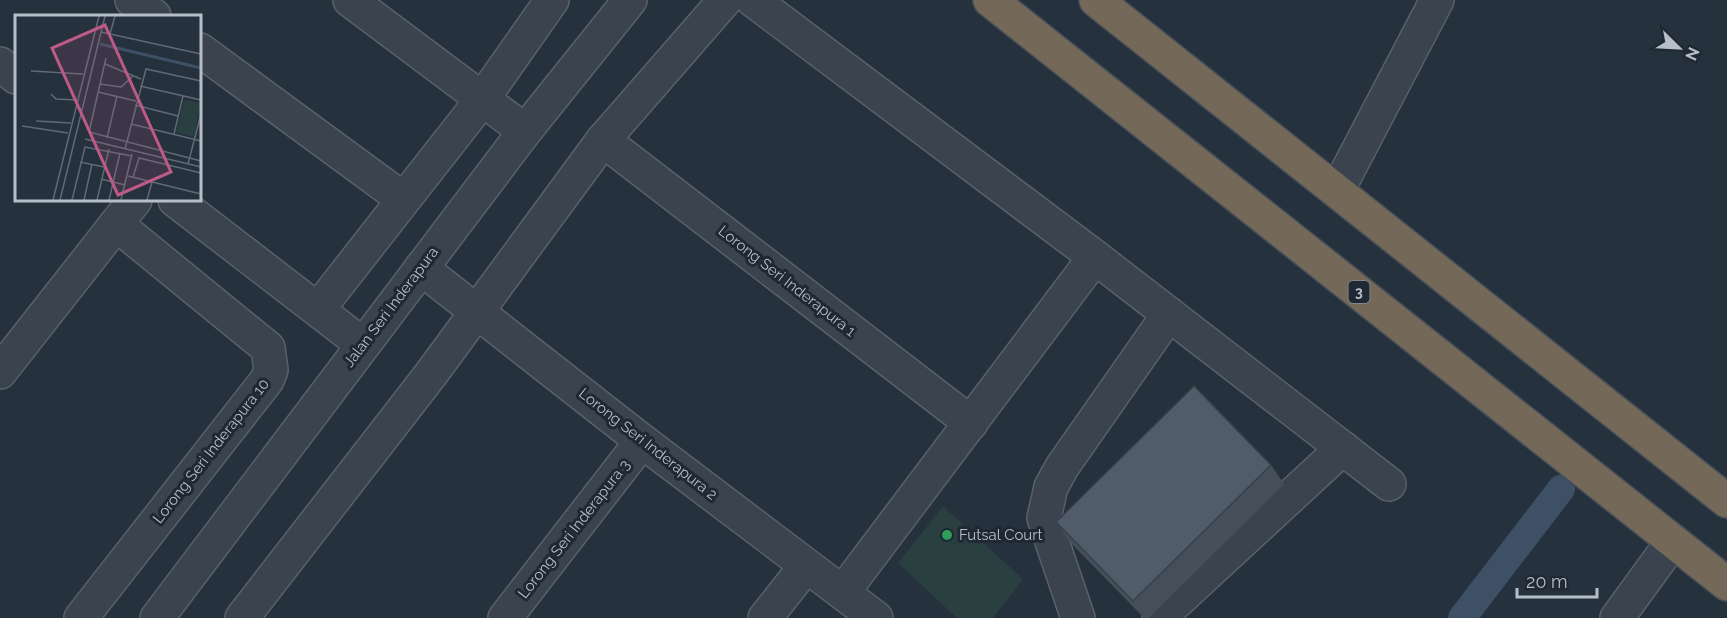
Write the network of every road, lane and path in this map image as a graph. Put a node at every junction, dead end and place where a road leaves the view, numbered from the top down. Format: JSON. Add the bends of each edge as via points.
{"nodes":[{"id":1,"x":350,"y":0,"type":"edge"},
{"id":2,"x":552,"y":0,"type":"edge"},
{"id":3,"x":630,"y":0,"type":"edge"},
{"id":4,"x":725,"y":0,"type":"edge"},
{"id":5,"x":753,"y":0,"type":"edge"},
{"id":6,"x":990,"y":0,"type":"edge"},
{"id":7,"x":1437,"y":0,"type":"edge"},
{"id":8,"x":1106,"y":3,"type":"edge"},
{"id":9,"x":201,"y":51,"type":"edge"},
{"id":10,"x":0,"y":64,"type":"edge"},
{"id":11,"x":15,"y":75,"type":"edge"},
{"id":12,"x":481,"y":101,"type":"junction"},
{"id":13,"x":525,"y":131,"type":"junction"},
{"id":14,"x":603,"y":140,"type":"junction"},
{"id":15,"x":1337,"y":192,"type":"junction"},
{"id":16,"x":403,"y":199,"type":"junction"},
{"id":17,"x":176,"y":201,"type":"edge"},
{"id":18,"x":125,"y":212,"type":"edge"},
{"id":19,"x":1095,"y":256,"type":"junction"},
{"id":20,"x":421,"y":268,"type":"junction"},
{"id":21,"x":319,"y":308,"type":"junction"},
{"id":22,"x":476,"y":309,"type":"junction"},
{"id":23,"x":1169,"y":314,"type":"junction"},
{"id":24,"x":362,"y":344,"type":"junction"},
{"id":25,"x":0,"y":372,"type":"edge"},
{"id":26,"x":971,"y":423,"type":"junction"},
{"id":27,"x":642,"y":441,"type":"junction"},
{"id":28,"x":1343,"y":448,"type":"junction"},
{"id":29,"x":1389,"y":484,"type":"dead end"},
{"id":30,"x":1727,"y":501,"type":"edge"},
{"id":31,"x":1673,"y":541,"type":"junction"},
{"id":32,"x":806,"y":566,"type":"junction"},
{"id":33,"x":1727,"y":584,"type":"edge"},
{"id":34,"x":843,"y":592,"type":"junction"},
{"id":35,"x":81,"y":618,"type":"edge"},
{"id":36,"x":157,"y":618,"type":"edge"},
{"id":37,"x":242,"y":618,"type":"edge"},
{"id":38,"x":505,"y":618,"type":"edge"},
{"id":39,"x":765,"y":618,"type":"edge"},
{"id":40,"x":876,"y":618,"type":"edge"},
{"id":41,"x":1078,"y":618,"type":"edge"},
{"id":42,"x":1159,"y":618,"type":"edge"},
{"id":43,"x":1617,"y":618,"type":"edge"}],
"edges":[{"from":1,"to":12,"type":"street"},
{"from":2,"to":12,"type":"street"},
{"from":3,"to":13,"type":"street","name":"Jalan Seri Inderapura"},
{"from":4,"to":14,"type":"street"},
{"from":5,"to":19,"type":"street"},
{"from":6,"to":31,"type":"highway","number":"3"},
{"from":7,"to":15,"type":"street"},
{"from":8,"to":15,"type":"highway"},
{"from":9,"to":16,"type":"street"},
{"from":10,"to":11,"type":"street"},
{"from":12,"to":13,"type":"street"},
{"from":12,"to":16,"type":"street"},
{"from":13,"to":20,"type":"street","name":"Jalan Seri Inderapura"},
{"from":14,"to":22,"type":"street"},
{"from":14,"to":26,"type":"street","name":"Lorong Seri Inderapura 1"},
{"from":15,"to":30,"type":"highway"},
{"from":16,"to":21,"type":"street"},
{"from":17,"to":21,"type":"street"},
{"from":18,"to":25,"type":"street","name":"Lorong Seri Inderapura 10"},
{"from":18,"to":35,"type":"street","name":"Lorong Seri Inderapura 10","via":[[268,348],[272,370]]},
{"from":19,"to":23,"type":"street"},
{"from":19,"to":26,"type":"street"},
{"from":20,"to":22,"type":"street","name":"Lorong Seri Inderapura 2"},
{"from":20,"to":24,"type":"street","name":"Jalan Seri Inderapura"},
{"from":21,"to":24,"type":"street"},
{"from":22,"to":27,"type":"street","name":"Lorong Seri Inderapura 2"},
{"from":22,"to":37,"type":"street","via":[[367,458]]},
{"from":23,"to":28,"type":"street"},
{"from":23,"to":41,"type":"street","via":[[1062,467],[1046,504],[1044,518]]},
{"from":24,"to":36,"type":"street","name":"Jalan Seri Inderapura"},
{"from":26,"to":34,"type":"street"},
{"from":27,"to":32,"type":"street","name":"Lorong Seri Inderapura 2"},
{"from":27,"to":38,"type":"street","name":"Lorong Seri Inderapura 3"},
{"from":28,"to":29,"type":"street"},
{"from":28,"to":42,"type":"street"},
{"from":31,"to":33,"type":"highway","number":"3"},
{"from":31,"to":43,"type":"street"},
{"from":32,"to":34,"type":"street","name":"Lorong Seri Inderapura 2"},
{"from":32,"to":39,"type":"street"},
{"from":34,"to":40,"type":"street","name":"Lorong Seri Inderapura 2"}]}
